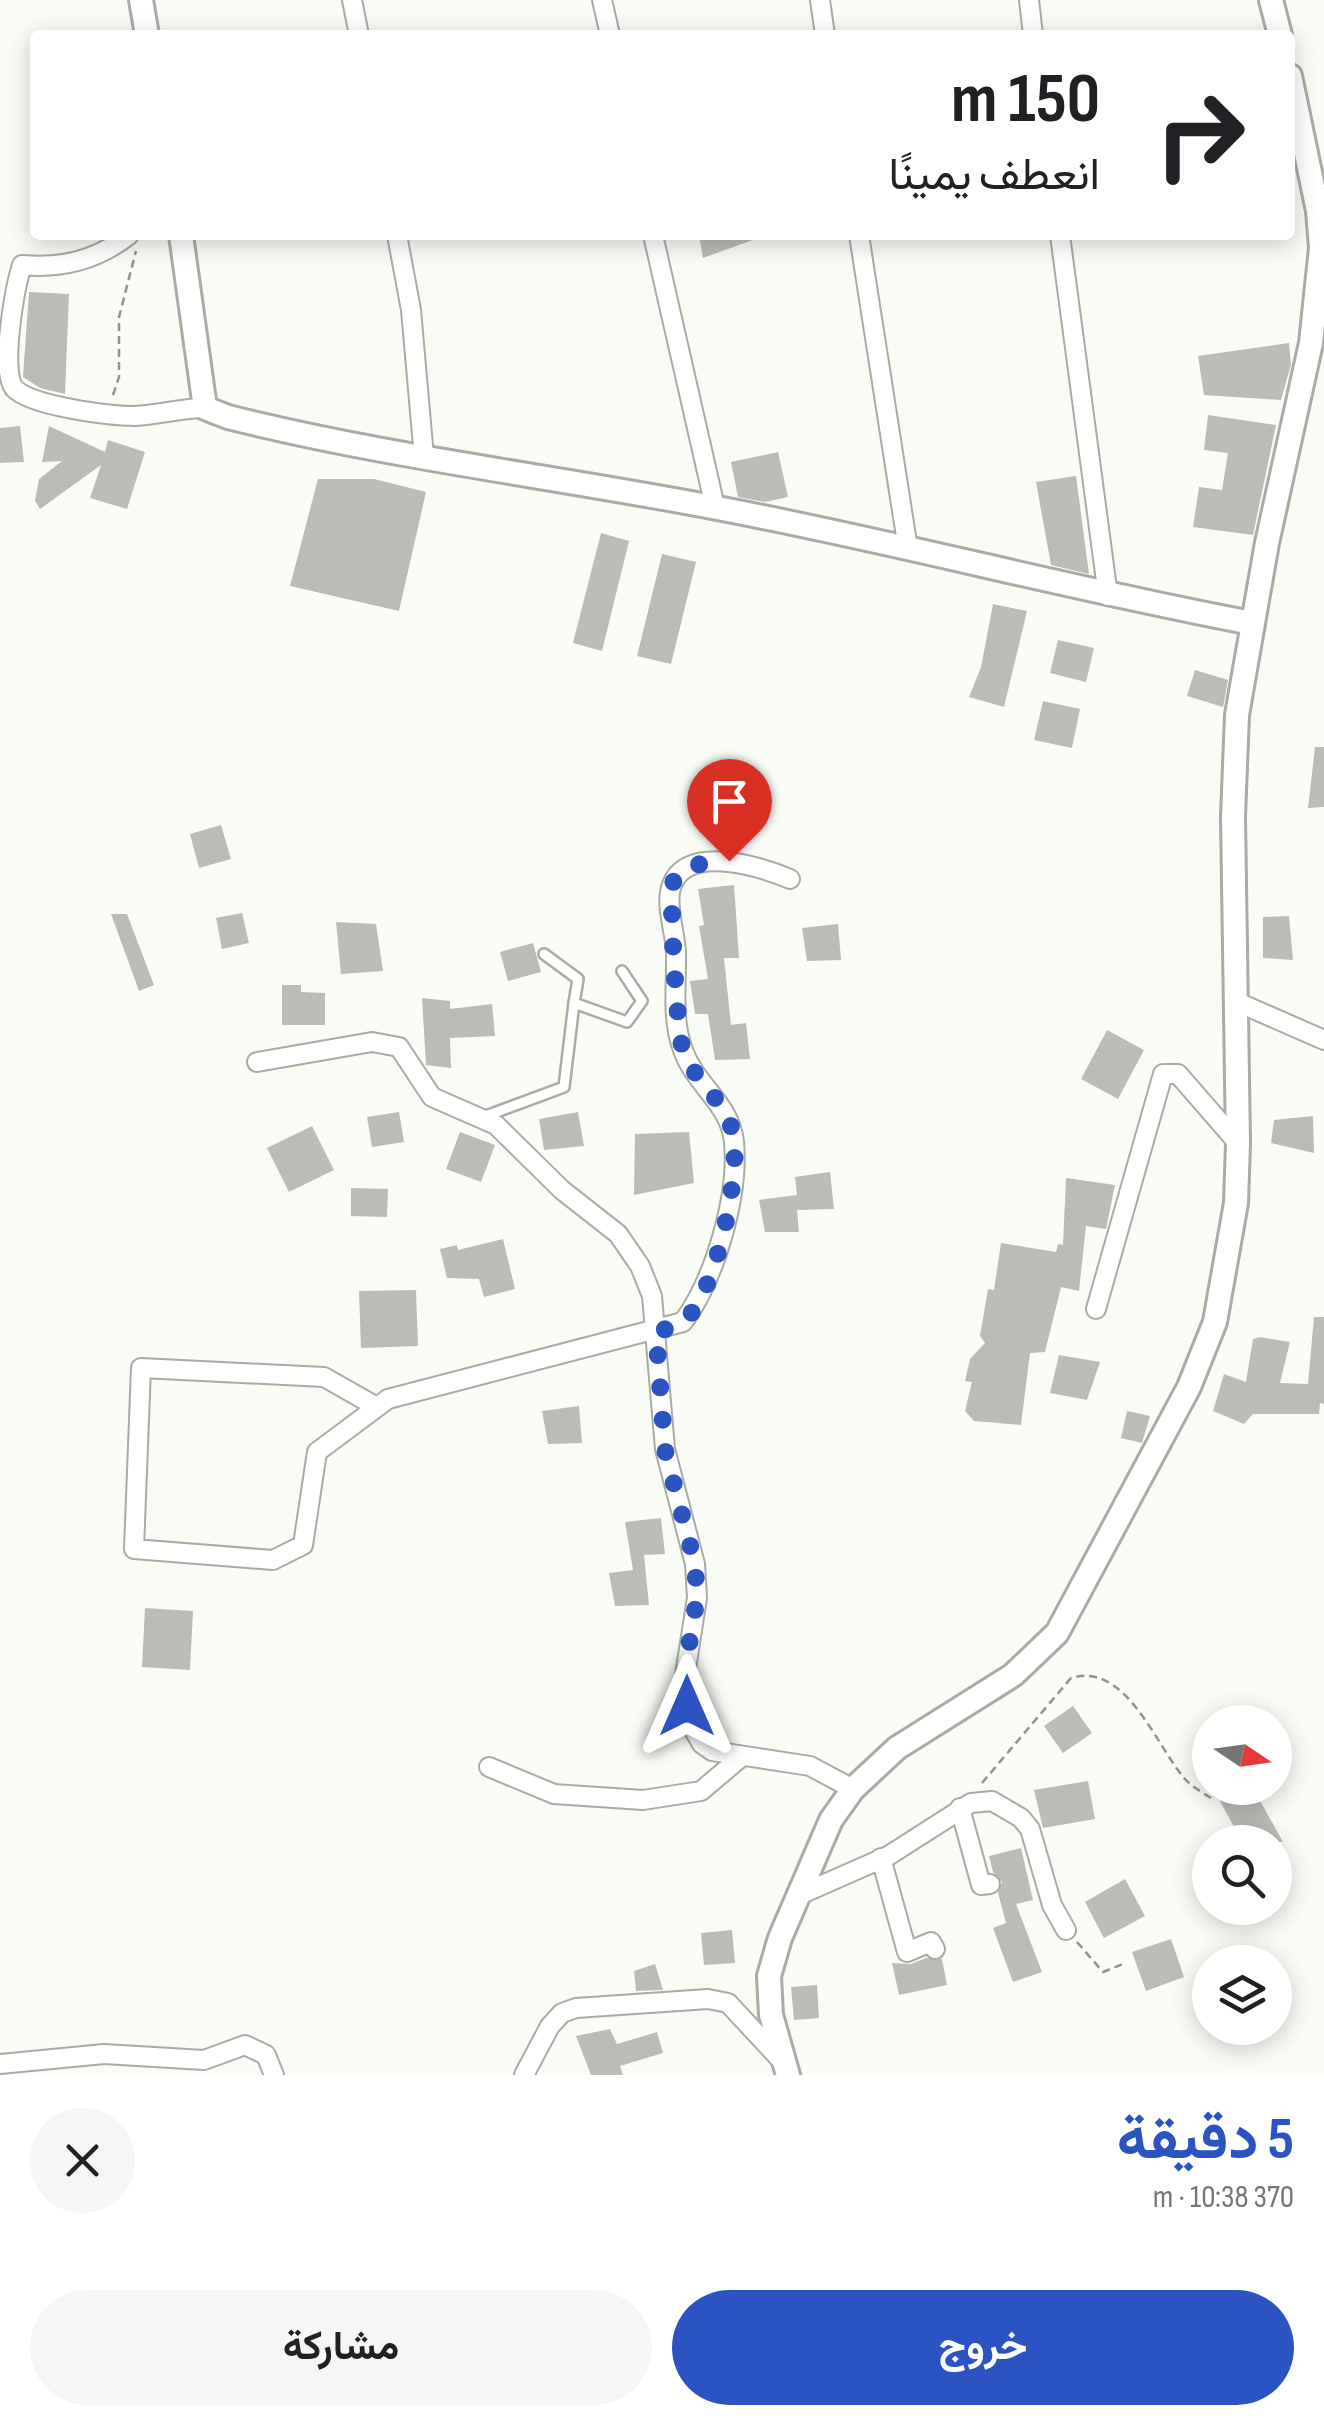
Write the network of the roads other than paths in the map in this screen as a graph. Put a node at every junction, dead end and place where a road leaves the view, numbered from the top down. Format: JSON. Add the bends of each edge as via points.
{"nodes":[{"id":1,"x":142,"y":0,"type":"edge"},
{"id":2,"x":352,"y":0,"type":"edge"},
{"id":3,"x":602,"y":0,"type":"edge"},
{"id":4,"x":820,"y":0,"type":"edge"},
{"id":5,"x":1029,"y":0,"type":"edge"},
{"id":6,"x":1271,"y":0,"type":"edge"},
{"id":7,"x":146,"y":30,"type":"edge"},
{"id":8,"x":358,"y":30,"type":"edge"},
{"id":9,"x":609,"y":30,"type":"edge"},
{"id":10,"x":825,"y":30,"type":"edge"},
{"id":11,"x":1033,"y":30,"type":"edge"},
{"id":12,"x":1279,"y":30,"type":"edge"},
{"id":13,"x":1295,"y":100,"type":"edge"},
{"id":14,"x":182,"y":240,"type":"edge"},
{"id":15,"x":398,"y":240,"type":"edge"},
{"id":16,"x":655,"y":240,"type":"edge"},
{"id":17,"x":860,"y":240,"type":"edge"},
{"id":18,"x":1061,"y":240,"type":"edge"},
{"id":19,"x":132,"y":243,"type":"edge"},
{"id":20,"x":1323,"y":252,"type":"edge"},
{"id":21,"x":0,"y":262,"type":"edge"},
{"id":22,"x":22,"y":265,"type":"junction"},
{"id":23,"x":205,"y":408,"type":"junction"},
{"id":24,"x":424,"y":457,"type":"junction"},
{"id":25,"x":714,"y":507,"type":"junction"},
{"id":26,"x":908,"y":549,"type":"junction"},
{"id":27,"x":1108,"y":596,"type":"junction"},
{"id":28,"x":1252,"y":622,"type":"junction"},
{"id":29,"x":790,"y":879,"type":"dead end"},
{"id":30,"x":544,"y":954,"type":"dead end"},
{"id":31,"x":622,"y":971,"type":"dead end"},
{"id":32,"x":1235,"y":1000,"type":"junction"},
{"id":33,"x":574,"y":1003,"type":"junction"},
{"id":34,"x":1324,"y":1040,"type":"edge"},
{"id":35,"x":258,"y":1062,"type":"dead end"},
{"id":36,"x":480,"y":1118,"type":"junction"},
{"id":37,"x":1238,"y":1143,"type":"junction"},
{"id":38,"x":1096,"y":1309,"type":"dead end"},
{"id":39,"x":656,"y":1332,"type":"junction"},
{"id":40,"x":377,"y":1407,"type":"junction"},
{"id":41,"x":740,"y":1758,"type":"junction"},
{"id":42,"x":488,"y":1768,"type":"dead end"},
{"id":43,"x":852,"y":1790,"type":"junction"},
{"id":44,"x":960,"y":1808,"type":"junction"},
{"id":45,"x":881,"y":1858,"type":"junction"},
{"id":46,"x":990,"y":1884,"type":"dead end"},
{"id":47,"x":797,"y":1896,"type":"junction"},
{"id":48,"x":1066,"y":1930,"type":"road end"},
{"id":49,"x":935,"y":1948,"type":"dead end"},
{"id":50,"x":0,"y":2064,"type":"edge"},
{"id":51,"x":784,"y":2067,"type":"edge"},
{"id":52,"x":274,"y":2075,"type":"edge"},
{"id":53,"x":524,"y":2075,"type":"edge"}],
"edges":[{"from":1,"to":7,"type":"street"},
{"from":2,"to":8,"type":"street"},
{"from":3,"to":9,"type":"street"},
{"from":4,"to":10,"type":"street"},
{"from":5,"to":11,"type":"street"},
{"from":6,"to":12,"type":"street"},
{"from":13,"to":20,"type":"street"},
{"from":14,"to":23,"type":"street"},
{"from":15,"to":24,"type":"street"},
{"from":16,"to":25,"type":"street"},
{"from":17,"to":26,"type":"street"},
{"from":18,"to":27,"type":"street"},
{"from":19,"to":22,"type":"street","via":[[70,264]]},
{"from":20,"to":28,"type":"street","via":[[1312,343]]},
{"from":21,"to":22,"type":"street"},
{"from":22,"to":23,"type":"street","via":[[9,354],[15,390],[105,414]]},
{"from":23,"to":24,"type":"street"},
{"from":24,"to":25,"type":"street"},
{"from":25,"to":26,"type":"street"},
{"from":26,"to":27,"type":"street"},
{"from":27,"to":28,"type":"street"},
{"from":28,"to":32,"type":"street","via":[[1233,768]]},
{"from":29,"to":39,"type":"street","via":[[729,861],[686,869],[672,882],[677,1026],[684,1054],[729,1121],[734,1161],[714,1267],[683,1322]]},
{"from":30,"to":33,"type":"lane","via":[[578,979]]},
{"from":31,"to":33,"type":"lane","via":[[642,1001],[627,1022]]},
{"from":32,"to":34,"type":"street"},
{"from":32,"to":37,"type":"street"},
{"from":33,"to":36,"type":"lane","via":[[564,1087]]},
{"from":35,"to":36,"type":"street","via":[[372,1042],[399,1047],[432,1098]]},
{"from":36,"to":39,"type":"street","via":[[618,1234],[652,1296]]},
{"from":37,"to":38,"type":"street","via":[[1178,1074],[1163,1074]]},
{"from":37,"to":43,"type":"street","via":[[1223,1287],[1203,1358],[1056,1633],[1013,1675],[897,1748]]},
{"from":39,"to":40,"type":"street"},
{"from":39,"to":41,"type":"street","via":[[665,1450],[695,1564],[687,1706],[702,1744]]},
{"from":40,"to":40,"type":"street","via":[[318,1452],[303,1545],[273,1560],[134,1549],[140,1368],[324,1377]]},
{"from":41,"to":42,"type":"street","via":[[701,1792],[644,1800],[554,1794]]},
{"from":41,"to":43,"type":"street","via":[[810,1766]]},
{"from":43,"to":47,"type":"street","via":[[830,1820]]},
{"from":44,"to":45,"type":"street"},
{"from":44,"to":46,"type":"street","via":[[981,1885]]},
{"from":44,"to":48,"type":"street","via":[[992,1801],[1021,1818],[1036,1841],[1052,1906]]},
{"from":45,"to":47,"type":"street"},
{"from":45,"to":49,"type":"street","via":[[907,1952],[932,1942]]},
{"from":47,"to":51,"type":"street","via":[[770,1976],[770,2014]]},
{"from":50,"to":52,"type":"street","via":[[104,2054],[204,2060],[245,2045],[266,2055]]},
{"from":51,"to":53,"type":"street","via":[[728,2003],[708,1999],[562,2013]]}]}
